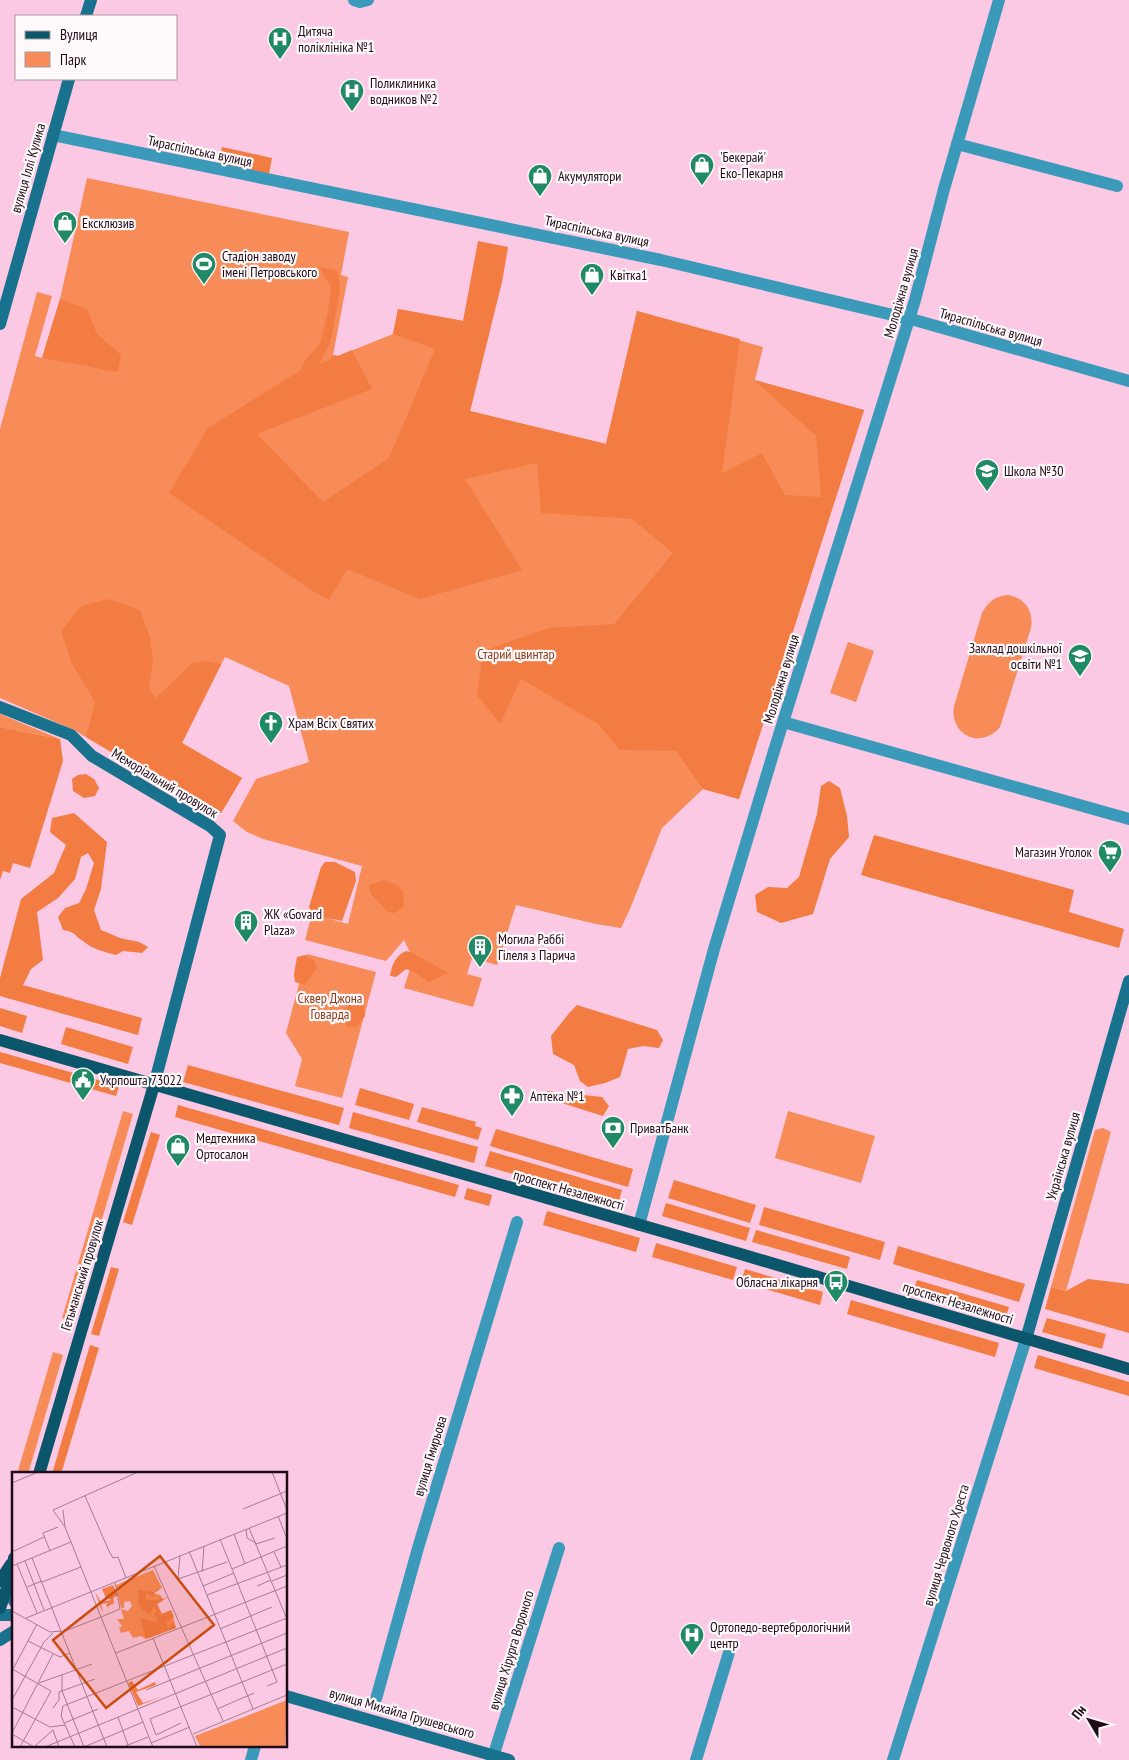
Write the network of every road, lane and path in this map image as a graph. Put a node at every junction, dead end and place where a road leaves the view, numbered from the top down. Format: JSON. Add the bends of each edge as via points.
{"nodes":[{"id":1,"x":90,"y":0,"type":"edge"},
{"id":2,"x":354,"y":0,"type":"edge"},
{"id":3,"x":368,"y":0,"type":"edge"},
{"id":4,"x":999,"y":0,"type":"edge"},
{"id":5,"x":86,"y":15,"type":"edge"},
{"id":6,"x":69,"y":80,"type":"edge"},
{"id":7,"x":53,"y":136,"type":"junction"},
{"id":8,"x":957,"y":144,"type":"junction"},
{"id":9,"x":1117,"y":186,"type":"dead end"},
{"id":10,"x":909,"y":319,"type":"junction"},
{"id":11,"x":0,"y":324,"type":"edge"},
{"id":12,"x":1129,"y":381,"type":"edge"},
{"id":13,"x":0,"y":707,"type":"edge"},
{"id":14,"x":783,"y":722,"type":"junction"},
{"id":15,"x":1129,"y":819,"type":"edge"},
{"id":16,"x":1129,"y":981,"type":"edge"},
{"id":17,"x":0,"y":1040,"type":"edge"},
{"id":18,"x":154,"y":1085,"type":"junction"},
{"id":19,"x":517,"y":1222,"type":"dead end"},
{"id":20,"x":639,"y":1225,"type":"junction"},
{"id":21,"x":1026,"y":1339,"type":"junction"},
{"id":22,"x":1129,"y":1369,"type":"edge"},
{"id":23,"x":40,"y":1472,"type":"edge"},
{"id":24,"x":559,"y":1548,"type":"dead end"},
{"id":25,"x":12,"y":1563,"type":"edge"},
{"id":26,"x":5,"y":1582,"type":"edge"},
{"id":27,"x":12,"y":1596,"type":"edge"},
{"id":28,"x":0,"y":1608,"type":"edge"},
{"id":29,"x":12,"y":1614,"type":"edge"},
{"id":30,"x":12,"y":1632,"type":"edge"},
{"id":31,"x":0,"y":1640,"type":"edge"},
{"id":32,"x":731,"y":1646,"type":"dead end"},
{"id":33,"x":288,"y":1697,"type":"edge"},
{"id":34,"x":376,"y":1699,"type":"dead end"},
{"id":35,"x":255,"y":1748,"type":"edge"},
{"id":36,"x":493,"y":1758,"type":"edge"},
{"id":37,"x":251,"y":1760,"type":"edge"},
{"id":38,"x":509,"y":1760,"type":"edge"},
{"id":39,"x":696,"y":1760,"type":"edge"},
{"id":40,"x":893,"y":1760,"type":"edge"}],
"edges":[{"from":1,"to":5,"type":"street"},
{"from":2,"to":3,"type":"street"},
{"from":4,"to":8,"type":"street","name":"Молодіжна вулиця"},
{"from":6,"to":7,"type":"street","name":"вулиця Іллі Кулика"},
{"from":7,"to":10,"type":"street","name":"Тираспільська вулиця","via":[[661,260]]},
{"from":7,"to":11,"type":"street","name":"вулиця Іллі Кулика"},
{"from":8,"to":9,"type":"street"},
{"from":8,"to":10,"type":"street","name":"Молодіжна вулиця"},
{"from":10,"to":12,"type":"street","name":"Тираспільська вулиця"},
{"from":10,"to":14,"type":"street","name":"Молодіжна вулиця"},
{"from":13,"to":18,"type":"street","name":"Меморіальний провулок","via":[[71,735],[92,756],[220,835]]},
{"from":14,"to":15,"type":"street"},
{"from":14,"to":20,"type":"street","name":"Молодіжна вулиця","via":[[714,949]]},
{"from":16,"to":21,"type":"street","name":"Українська вулиця"},
{"from":17,"to":18,"type":"main road","name":"проспект Незалежності"},
{"from":18,"to":20,"type":"main road","name":"проспект Незалежності"},
{"from":18,"to":23,"type":"main road","name":"Гетьманський провулок"},
{"from":19,"to":34,"type":"street","name":"вулиця Гмирьова","via":[[418,1548]]},
{"from":20,"to":21,"type":"main road","name":"проспект Незалежності"},
{"from":21,"to":22,"type":"main road","name":"проспект Незалежності"},
{"from":21,"to":40,"type":"street","name":"вулиця Червоного Хреста"},
{"from":24,"to":36,"type":"street","name":"вулиця Хірурга Вороного"},
{"from":25,"to":26,"type":"main road"},
{"from":26,"to":27,"type":"street"},
{"from":26,"to":28,"type":"main road"},
{"from":28,"to":29,"type":"street"},
{"from":30,"to":31,"type":"street"},
{"from":32,"to":39,"type":"street"},
{"from":33,"to":36,"type":"street","name":"вулиця Михайла Грушевського"},
{"from":35,"to":37,"type":"street"},
{"from":36,"to":38,"type":"street","name":"вулиця Михайла Грушевського"}]}
